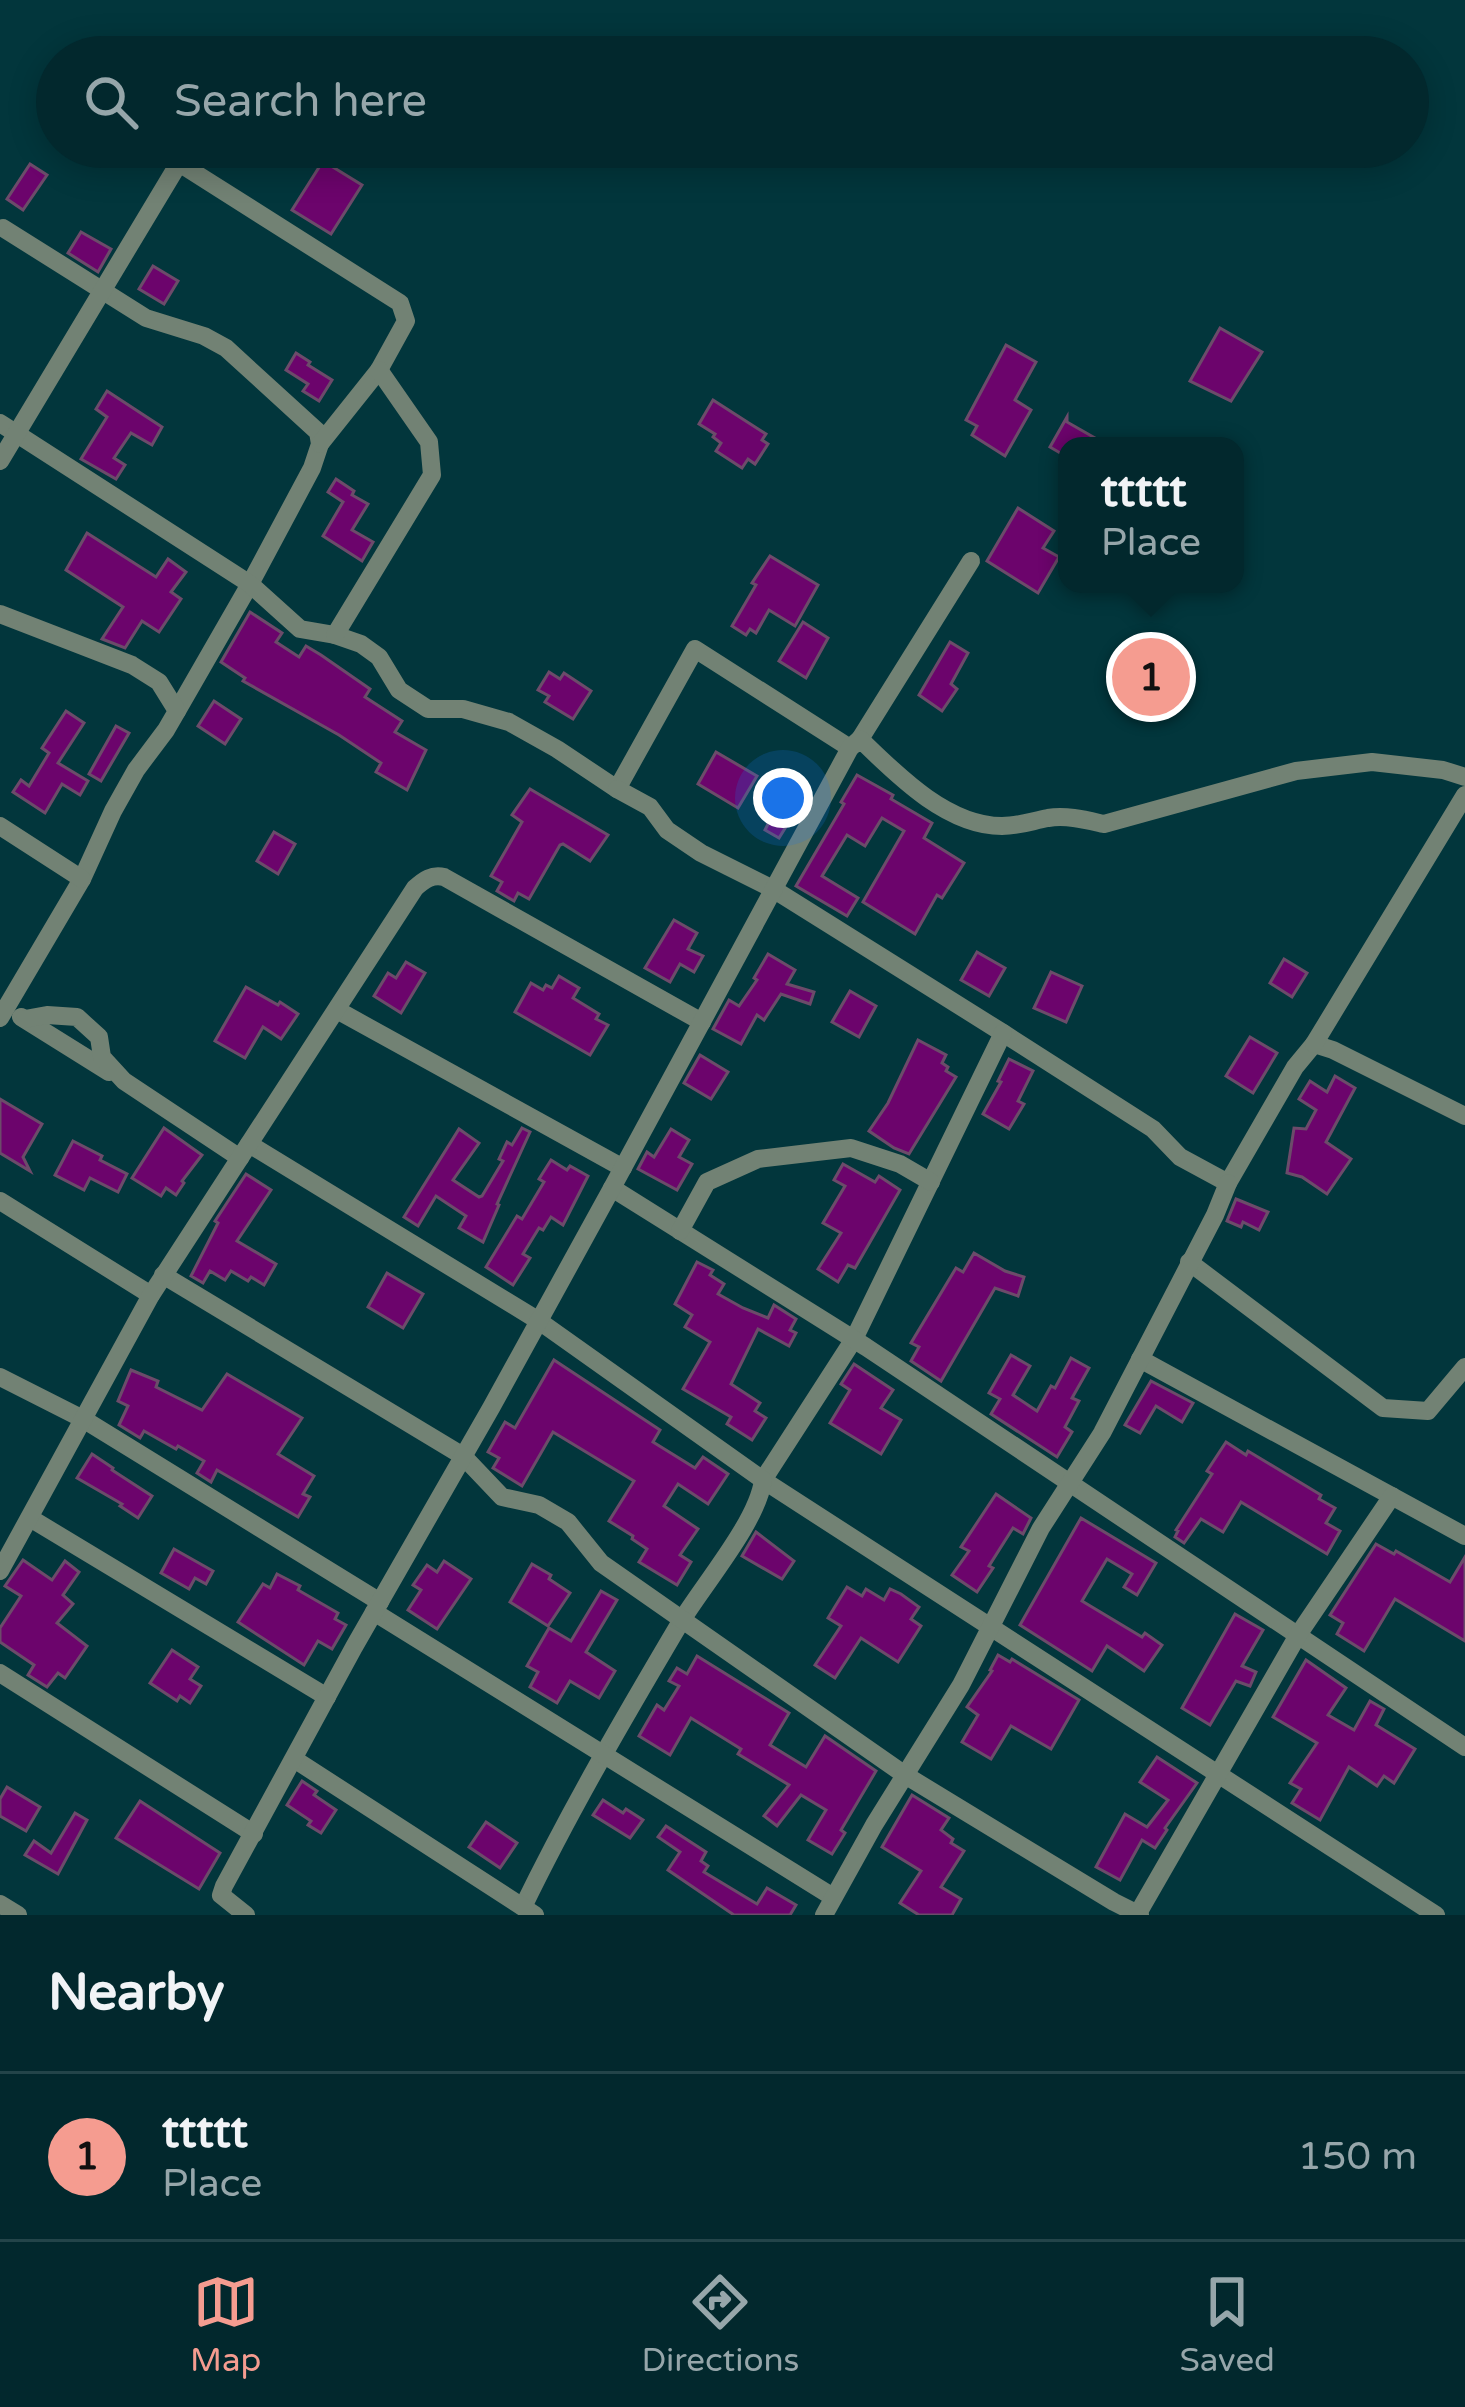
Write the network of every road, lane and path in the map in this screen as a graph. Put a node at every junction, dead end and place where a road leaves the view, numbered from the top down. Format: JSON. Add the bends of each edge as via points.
{"nodes":[{"id":1,"x":176,"y":168,"type":"edge"},
{"id":2,"x":187,"y":168,"type":"edge"},
{"id":3,"x":3,"y":228,"type":"edge"},
{"id":4,"x":104,"y":290,"type":"junction"},
{"id":5,"x":380,"y":370,"type":"junction"},
{"id":6,"x":0,"y":423,"type":"edge"},
{"id":7,"x":18,"y":434,"type":"junction"},
{"id":8,"x":320,"y":444,"type":"junction"},
{"id":9,"x":0,"y":461,"type":"edge"},
{"id":10,"x":971,"y":561,"type":"dead end"},
{"id":11,"x":250,"y":584,"type":"junction"},
{"id":12,"x":0,"y":614,"type":"edge"},
{"id":13,"x":334,"y":635,"type":"junction"},
{"id":14,"x":177,"y":711,"type":"junction"},
{"id":15,"x":855,"y":744,"type":"junction"},
{"id":16,"x":1465,"y":777,"type":"edge"},
{"id":17,"x":617,"y":789,"type":"junction"},
{"id":18,"x":1465,"y":795,"type":"edge"},
{"id":19,"x":0,"y":826,"type":"edge"},
{"id":20,"x":82,"y":880,"type":"junction"},
{"id":21,"x":773,"y":889,"type":"junction"},
{"id":22,"x":337,"y":1010,"type":"junction"},
{"id":23,"x":3,"y":1013,"type":"edge"},
{"id":24,"x":25,"y":1019,"type":"junction"},
{"id":25,"x":702,"y":1022,"type":"junction"},
{"id":26,"x":1004,"y":1033,"type":"junction"},
{"id":27,"x":1314,"y":1045,"type":"junction"},
{"id":28,"x":124,"y":1081,"type":"junction"},
{"id":29,"x":1465,"y":1116,"type":"edge"},
{"id":30,"x":244,"y":1151,"type":"junction"},
{"id":31,"x":623,"y":1168,"type":"junction"},
{"id":32,"x":931,"y":1182,"type":"junction"},
{"id":33,"x":1228,"y":1183,"type":"junction"},
{"id":34,"x":612,"y":1188,"type":"junction"},
{"id":35,"x":0,"y":1201,"type":"edge"},
{"id":36,"x":680,"y":1231,"type":"junction"},
{"id":37,"x":1190,"y":1262,"type":"junction"},
{"id":38,"x":163,"y":1276,"type":"junction"},
{"id":39,"x":152,"y":1295,"type":"junction"},
{"id":40,"x":539,"y":1321,"type":"junction"},
{"id":41,"x":854,"y":1340,"type":"junction"},
{"id":42,"x":1140,"y":1359,"type":"junction"},
{"id":43,"x":1465,"y":1367,"type":"edge"},
{"id":44,"x":0,"y":1377,"type":"edge"},
{"id":45,"x":83,"y":1419,"type":"junction"},
{"id":46,"x":463,"y":1456,"type":"junction"},
{"id":47,"x":763,"y":1480,"type":"junction"},
{"id":48,"x":1070,"y":1482,"type":"junction"},
{"id":49,"x":1392,"y":1496,"type":"junction"},
{"id":50,"x":30,"y":1518,"type":"junction"},
{"id":51,"x":1465,"y":1536,"type":"edge"},
{"id":52,"x":0,"y":1571,"type":"edge"},
{"id":53,"x":377,"y":1607,"type":"junction"},
{"id":54,"x":682,"y":1619,"type":"junction"},
{"id":55,"x":991,"y":1628,"type":"junction"},
{"id":56,"x":1298,"y":1635,"type":"junction"},
{"id":57,"x":0,"y":1673,"type":"edge"},
{"id":58,"x":327,"y":1697,"type":"junction"},
{"id":59,"x":1465,"y":1747,"type":"edge"},
{"id":60,"x":605,"y":1756,"type":"junction"},
{"id":61,"x":294,"y":1759,"type":"junction"},
{"id":62,"x":905,"y":1775,"type":"junction"},
{"id":63,"x":1219,"y":1775,"type":"junction"},
{"id":64,"x":254,"y":1834,"type":"junction"},
{"id":65,"x":0,"y":1904,"type":"edge"},
{"id":66,"x":828,"y":1906,"type":"edge"},
{"id":67,"x":529,"y":1911,"type":"edge"},
{"id":68,"x":1138,"y":1914,"type":"edge"},
{"id":69,"x":18,"y":1915,"type":"edge"},
{"id":70,"x":246,"y":1915,"type":"edge"},
{"id":71,"x":1436,"y":1915,"type":"edge"}],
"edges":[{"from":1,"to":4,"type":"street"},
{"from":2,"to":5,"type":"street","via":[[400,303],[406,321]]},
{"from":3,"to":4,"type":"street"},
{"from":4,"to":7,"type":"street"},
{"from":4,"to":8,"type":"street","via":[[146,318],[226,348],[318,432]]},
{"from":5,"to":8,"type":"street"},
{"from":5,"to":13,"type":"street","via":[[428,442],[433,475]]},
{"from":6,"to":7,"type":"street"},
{"from":7,"to":9,"type":"street"},
{"from":7,"to":11,"type":"street"},
{"from":8,"to":11,"type":"street"},
{"from":10,"to":15,"type":"street"},
{"from":11,"to":13,"type":"street","via":[[300,629]]},
{"from":11,"to":14,"type":"street"},
{"from":12,"to":14,"type":"street","via":[[132,665],[159,682]]},
{"from":13,"to":17,"type":"street","via":[[379,657],[400,690],[428,710],[509,722]]},
{"from":14,"to":20,"type":"street","via":[[136,770]]},
{"from":15,"to":16,"type":"street","via":[[954,814],[995,826],[1074,817],[1104,824],[1296,771],[1372,762]]},
{"from":15,"to":17,"type":"street","via":[[695,649]]},
{"from":15,"to":21,"type":"street"},
{"from":17,"to":21,"type":"street","via":[[701,853]]},
{"from":18,"to":27,"type":"street"},
{"from":19,"to":20,"type":"street"},
{"from":20,"to":23,"type":"street"},
{"from":21,"to":25,"type":"street"},
{"from":21,"to":26,"type":"street"},
{"from":22,"to":25,"type":"street","via":[[415,887],[438,876]]},
{"from":22,"to":30,"type":"street"},
{"from":22,"to":31,"type":"street"},
{"from":23,"to":24,"type":"street"},
{"from":24,"to":28,"type":"street"},
{"from":24,"to":28,"type":"street","via":[[77,1017]]},
{"from":25,"to":31,"type":"street"},
{"from":26,"to":32,"type":"street"},
{"from":26,"to":33,"type":"street"},
{"from":27,"to":29,"type":"street"},
{"from":27,"to":33,"type":"street"},
{"from":28,"to":30,"type":"street"},
{"from":30,"to":38,"type":"street"},
{"from":30,"to":40,"type":"street"},
{"from":31,"to":34,"type":"street"},
{"from":32,"to":36,"type":"street","via":[[851,1148],[758,1159],[707,1182]]},
{"from":32,"to":41,"type":"street"},
{"from":33,"to":37,"type":"street"},
{"from":34,"to":36,"type":"street"},
{"from":34,"to":40,"type":"street"},
{"from":35,"to":39,"type":"street"},
{"from":36,"to":41,"type":"street"},
{"from":37,"to":42,"type":"street"},
{"from":37,"to":43,"type":"street","via":[[1383,1408],[1428,1411]]},
{"from":38,"to":39,"type":"street"},
{"from":38,"to":46,"type":"street"},
{"from":39,"to":45,"type":"street"},
{"from":40,"to":46,"type":"street"},
{"from":40,"to":47,"type":"street"},
{"from":41,"to":47,"type":"street"},
{"from":41,"to":48,"type":"street"},
{"from":42,"to":48,"type":"street"},
{"from":42,"to":49,"type":"street"},
{"from":44,"to":45,"type":"street"},
{"from":45,"to":50,"type":"street"},
{"from":45,"to":53,"type":"street"},
{"from":46,"to":53,"type":"street"},
{"from":46,"to":54,"type":"street","via":[[502,1497],[568,1522],[601,1563]]},
{"from":47,"to":54,"type":"street","via":[[758,1504]]},
{"from":47,"to":55,"type":"street"},
{"from":48,"to":55,"type":"street"},
{"from":48,"to":56,"type":"street"},
{"from":49,"to":51,"type":"street"},
{"from":49,"to":56,"type":"street"},
{"from":50,"to":52,"type":"street"},
{"from":50,"to":58,"type":"street"},
{"from":53,"to":58,"type":"street"},
{"from":53,"to":60,"type":"street"},
{"from":54,"to":60,"type":"street"},
{"from":54,"to":62,"type":"street"},
{"from":55,"to":62,"type":"street"},
{"from":55,"to":63,"type":"street"},
{"from":56,"to":59,"type":"street"},
{"from":56,"to":63,"type":"street"},
{"from":57,"to":64,"type":"street"},
{"from":58,"to":61,"type":"street"},
{"from":60,"to":66,"type":"street"},
{"from":60,"to":67,"type":"street","via":[[554,1842]]},
{"from":61,"to":64,"type":"street"},
{"from":61,"to":67,"type":"street"},
{"from":62,"to":66,"type":"street"},
{"from":62,"to":68,"type":"street"},
{"from":63,"to":68,"type":"street"},
{"from":63,"to":71,"type":"street"},
{"from":64,"to":70,"type":"street","via":[[221,1894]]},
{"from":65,"to":69,"type":"street"}]}
